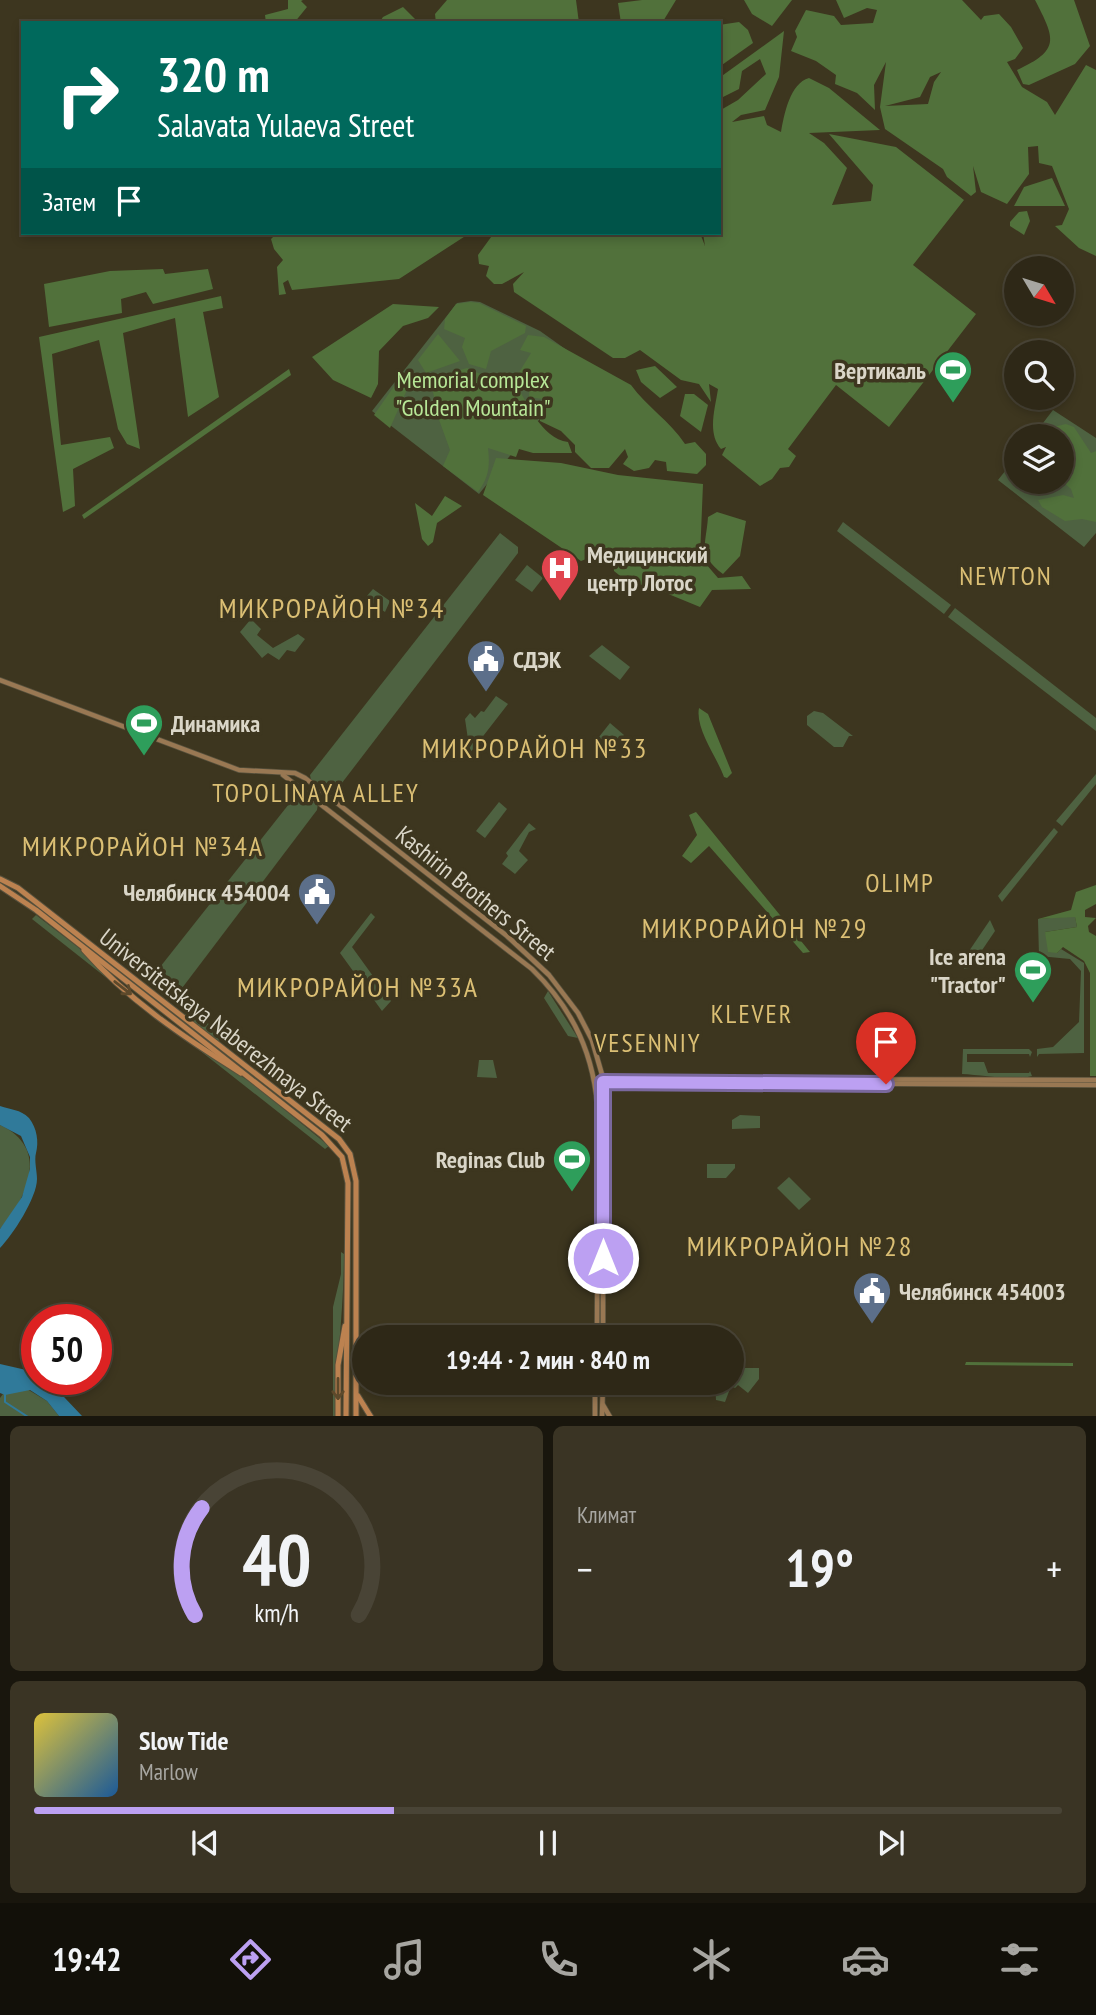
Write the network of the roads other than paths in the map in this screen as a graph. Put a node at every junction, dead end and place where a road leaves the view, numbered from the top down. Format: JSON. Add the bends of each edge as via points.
{"nodes":[{"id":1,"x":0,"y":680,"type":"edge"},
{"id":2,"x":278,"y":773,"type":"junction"},
{"id":3,"x":0,"y":879,"type":"edge"},
{"id":4,"x":0,"y":886,"type":"edge"},
{"id":5,"x":603,"y":1080,"type":"junction"},
{"id":6,"x":595,"y":1081,"type":"junction"},
{"id":7,"x":1096,"y":1083,"type":"edge"},
{"id":8,"x":601,"y":1139,"type":"junction"},
{"id":9,"x":348,"y":1313,"type":"junction"},
{"id":10,"x":356,"y":1325,"type":"edge"},
{"id":11,"x":597,"y":1325,"type":"edge"},
{"id":12,"x":603,"y":1325,"type":"edge"},
{"id":13,"x":356,"y":1395,"type":"edge"},
{"id":14,"x":358,"y":1395,"type":"edge"},
{"id":15,"x":596,"y":1395,"type":"edge"},
{"id":16,"x":603,"y":1395,"type":"edge"},
{"id":17,"x":603,"y":1404,"type":"junction"},
{"id":18,"x":338,"y":1416,"type":"edge"},
{"id":19,"x":346,"y":1416,"type":"edge"},
{"id":20,"x":356,"y":1416,"type":"edge"},
{"id":21,"x":371,"y":1416,"type":"edge"},
{"id":22,"x":595,"y":1416,"type":"edge"},
{"id":23,"x":602,"y":1416,"type":"edge"},
{"id":24,"x":610,"y":1416,"type":"edge"}],
"edges":[{"from":1,"to":2,"type":"main road","name":"Kashirin Brothers Street","via":[[239,770]]},
{"from":2,"to":5,"type":"main road","name":"Kashirin Brothers Street","via":[[305,778],[534,959],[578,1013],[595,1046]]},
{"from":2,"to":6,"type":"main road","name":"Kashirin Brothers Street","via":[[540,977],[584,1040]]},
{"from":3,"to":10,"type":"main road","name":"Universitetskaya Naberezhnaya Street","via":[[18,888],[247,1066],[347,1149],[356,1181]]},
{"from":4,"to":9,"type":"main road","name":"Universitetskaya Naberezhnaya Street","one_way":true,"via":[[257,1082],[342,1157],[348,1183]]},
{"from":5,"to":6,"type":"main road"},
{"from":5,"to":7,"type":"main road"},
{"from":5,"to":8,"type":"main road","name":"Kashirin Brothers Street"},
{"from":6,"to":8,"type":"main road","name":"Kashirin Brothers Street"},
{"from":8,"to":11,"type":"main road","name":"Kashirin Brothers Street"},
{"from":8,"to":12,"type":"main road","name":"Kashirin Brothers Street"},
{"from":9,"to":18,"type":"main road","one_way":true,"via":[[338,1366]]},
{"from":9,"to":19,"type":"main road","name":"Universitetskaya Naberezhnaya Street"},
{"from":13,"to":20,"type":"main road","name":"Universitetskaya Naberezhnaya Street"},
{"from":14,"to":21,"type":"main road"},
{"from":15,"to":22,"type":"main road"},
{"from":16,"to":17,"type":"main road"},
{"from":17,"to":23,"type":"main road"},
{"from":17,"to":24,"type":"main road"}]}
